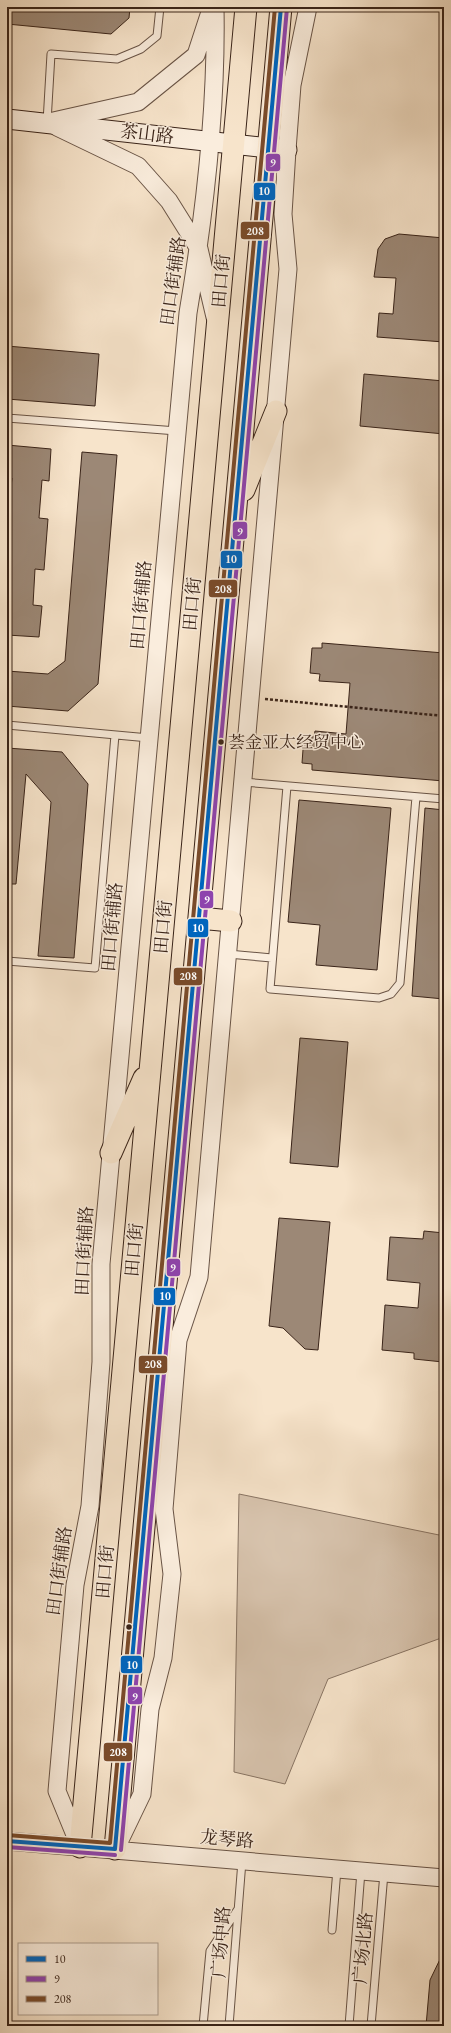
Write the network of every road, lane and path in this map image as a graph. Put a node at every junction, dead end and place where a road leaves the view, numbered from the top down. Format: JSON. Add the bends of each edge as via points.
{"nodes":[{"id":1,"x":160,"y":7,"type":"edge"},
{"id":2,"x":211,"y":7,"type":"edge"},
{"id":3,"x":216,"y":7,"type":"edge"},
{"id":4,"x":246,"y":7,"type":"edge"},
{"id":5,"x":281,"y":7,"type":"edge"},
{"id":6,"x":308,"y":7,"type":"edge"},
{"id":7,"x":7,"y":119,"type":"edge"},
{"id":8,"x":47,"y":122,"type":"junction"},
{"id":9,"x":210,"y":142,"type":"junction"},
{"id":10,"x":234,"y":145,"type":"junction"},
{"id":11,"x":278,"y":149,"type":"junction"},
{"id":12,"x":199,"y":249,"type":"junction"},
{"id":13,"x":217,"y":327,"type":"junction"},
{"id":14,"x":276,"y":411,"type":"junction"},
{"id":15,"x":7,"y":418,"type":"edge"},
{"id":16,"x":177,"y":431,"type":"junction"},
{"id":17,"x":235,"y":513,"type":"junction"},
{"id":18,"x":250,"y":698,"type":"junction"},
{"id":19,"x":444,"y":716,"type":"edge"},
{"id":20,"x":7,"y":725,"type":"edge"},
{"id":21,"x":115,"y":735,"type":"junction"},
{"id":22,"x":149,"y":738,"type":"junction"},
{"id":23,"x":243,"y":782,"type":"junction"},
{"id":24,"x":287,"y":786,"type":"junction"},
{"id":25,"x":416,"y":796,"type":"junction"},
{"id":26,"x":444,"y":799,"type":"edge"},
{"id":27,"x":199,"y":918,"type":"junction"},
{"id":28,"x":231,"y":921,"type":"junction"},
{"id":29,"x":228,"y":954,"type":"junction"},
{"id":30,"x":272,"y":958,"type":"junction"},
{"id":31,"x":7,"y":961,"type":"edge"},
{"id":32,"x":151,"y":1061,"type":"junction"},
{"id":33,"x":111,"y":1153,"type":"junction"},
{"id":34,"x":7,"y":1841,"type":"edge"},
{"id":35,"x":80,"y":1847,"type":"junction"},
{"id":36,"x":115,"y":1849,"type":"junction"},
{"id":37,"x":242,"y":1860,"type":"junction"},
{"id":38,"x":337,"y":1869,"type":"junction"},
{"id":39,"x":361,"y":1871,"type":"junction"},
{"id":40,"x":384,"y":1873,"type":"junction"},
{"id":41,"x":444,"y":1878,"type":"edge"},
{"id":42,"x":238,"y":1909,"type":"junction"},
{"id":43,"x":332,"y":1930,"type":"dead end"},
{"id":44,"x":203,"y":2026,"type":"edge"},
{"id":45,"x":229,"y":2026,"type":"edge"},
{"id":46,"x":349,"y":2026,"type":"edge"},
{"id":47,"x":371,"y":2026,"type":"edge"}],
"edges":[{"from":1,"to":8,"type":"lane","via":[[157,36],[141,49],[117,59],[51,54]]},
{"from":2,"to":8,"type":"street","via":[[196,55],[138,102]]},
{"from":3,"to":9,"type":"street","name":"田口街辅路","via":[[216,66]]},
{"from":4,"to":10,"type":"main road","name":"田口街"},
{"from":5,"to":11,"type":"main road","name":"田口街"},
{"from":6,"to":11,"type":"street"},
{"from":7,"to":8,"type":"main road","name":"茶山路"},
{"from":8,"to":9,"type":"main road","name":"茶山路"},
{"from":8,"to":12,"type":"street","via":[[138,166],[169,201]]},
{"from":9,"to":10,"type":"main road","name":"茶山路"},
{"from":9,"to":12,"type":"street","name":"田口街辅路"},
{"from":10,"to":11,"type":"main road","name":"茶山路"},
{"from":10,"to":13,"type":"main road","name":"田口街"},
{"from":11,"to":14,"type":"street","via":[[288,269]]},
{"from":11,"to":17,"type":"main road","name":"田口街"},
{"from":12,"to":13,"type":"street"},
{"from":12,"to":16,"type":"street","name":"田口街辅路","via":[[188,313]]},
{"from":13,"to":32,"type":"main road","name":"田口街"},
{"from":14,"to":17,"type":"main road"},
{"from":14,"to":18,"type":"street"},
{"from":15,"to":16,"type":"lane"},
{"from":16,"to":22,"type":"street","name":"田口街辅路"},
{"from":17,"to":27,"type":"main road","name":"田口街"},
{"from":18,"to":19,"type":"path"},
{"from":18,"to":23,"type":"street"},
{"from":20,"to":21,"type":"lane"},
{"from":21,"to":22,"type":"lane"},
{"from":21,"to":31,"type":"lane","via":[[95,968]]},
{"from":22,"to":33,"type":"street","name":"田口街辅路"},
{"from":23,"to":24,"type":"lane"},
{"from":23,"to":28,"type":"street"},
{"from":24,"to":25,"type":"lane"},
{"from":24,"to":30,"type":"lane"},
{"from":25,"to":26,"type":"lane"},
{"from":25,"to":30,"type":"lane","via":[[400,983],[391,994],[379,998],[270,989]]},
{"from":27,"to":28,"type":"main road"},
{"from":27,"to":36,"type":"main road","name":"田口街"},
{"from":28,"to":29,"type":"street"},
{"from":29,"to":30,"type":"lane"},
{"from":29,"to":36,"type":"street","via":[[199,1277],[178,1340],[164,1509],[172,1574],[164,1658],[150,1709],[142,1794]]},
{"from":32,"to":33,"type":"main road"},
{"from":32,"to":35,"type":"main road","name":"田口街"},
{"from":33,"to":35,"type":"street","name":"田口街辅路","via":[[101,1264],[101,1362],[90,1506],[75,1586],[57,1791]]},
{"from":34,"to":35,"type":"street","name":"龙琴路"},
{"from":35,"to":36,"type":"street","name":"龙琴路"},
{"from":36,"to":37,"type":"street","name":"龙琴路"},
{"from":37,"to":38,"type":"street","name":"龙琴路"},
{"from":37,"to":42,"type":"lane","name":"广场中路"},
{"from":38,"to":39,"type":"street","name":"龙琴路"},
{"from":38,"to":43,"type":"lane"},
{"from":39,"to":40,"type":"street","name":"龙琴路"},
{"from":39,"to":46,"type":"lane"},
{"from":40,"to":41,"type":"street","name":"龙琴路"},
{"from":40,"to":47,"type":"lane","name":"广场北路"},
{"from":42,"to":44,"type":"lane","via":[[210,1951]]},
{"from":42,"to":45,"type":"lane","name":"广场中路"}]}
